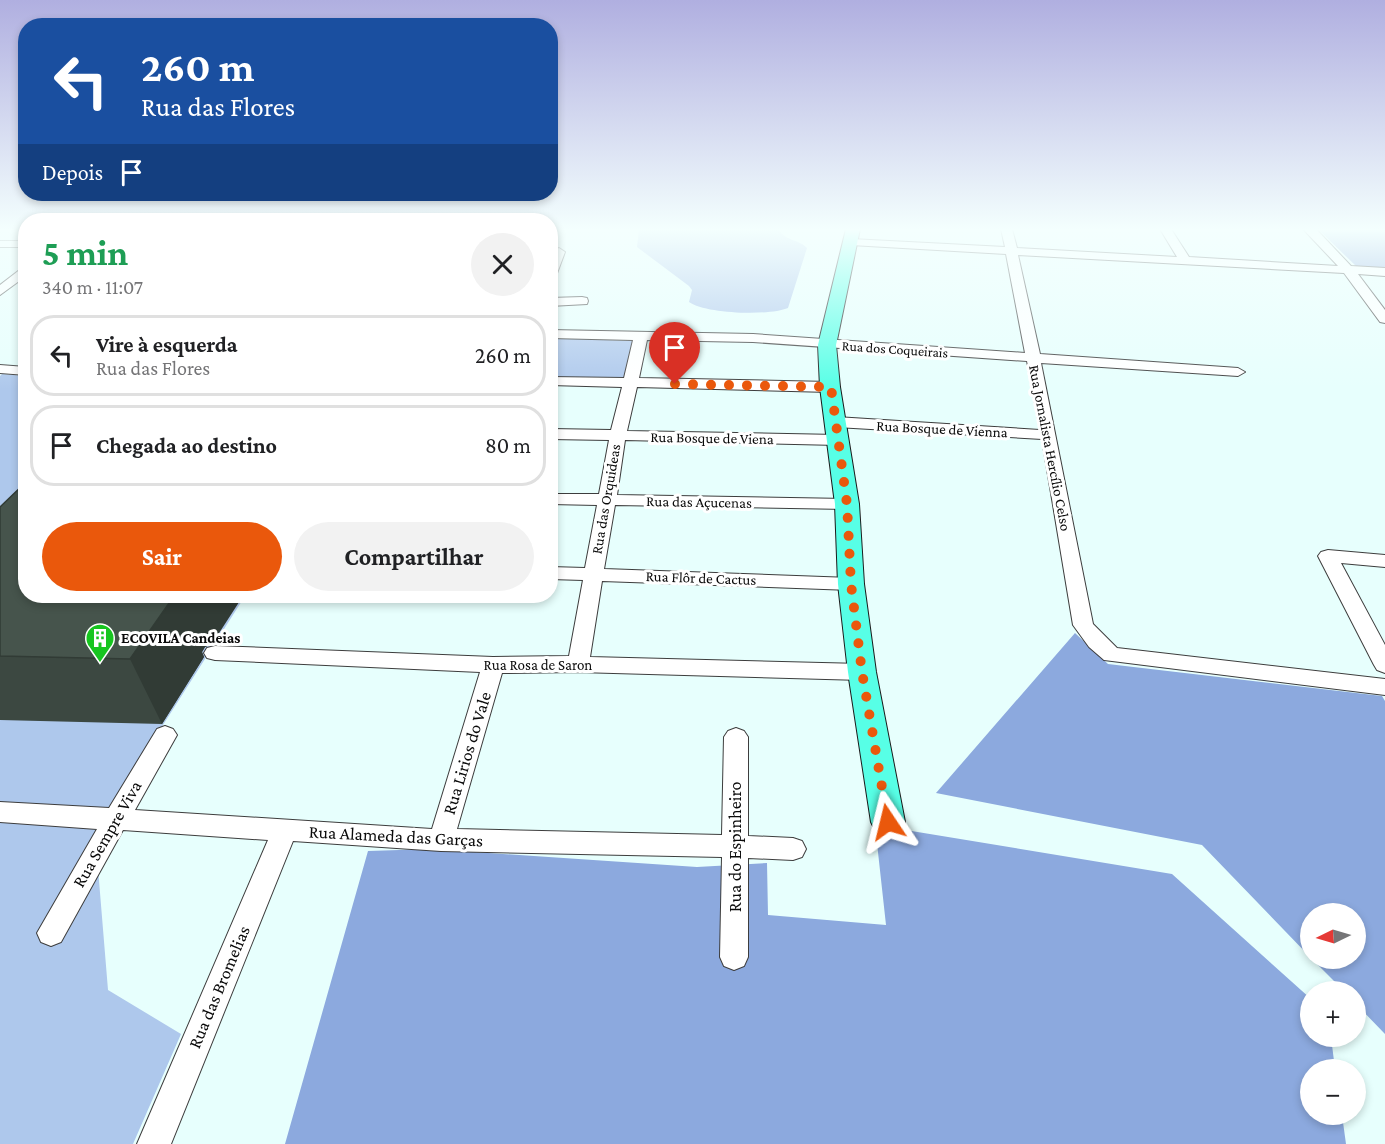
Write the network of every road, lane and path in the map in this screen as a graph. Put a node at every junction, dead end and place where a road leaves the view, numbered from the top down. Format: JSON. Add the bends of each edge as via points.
{"nodes":[{"id":1,"x":841,"y":282,"type":"edge"},
{"id":2,"x":1017,"y":282,"type":"edge"},
{"id":3,"x":1357,"y":282,"type":"edge"},
{"id":4,"x":558,"y":302,"type":"edge"},
{"id":5,"x":582,"y":302,"type":"dead end"},
{"id":6,"x":1385,"y":319,"type":"edge"},
{"id":7,"x":558,"y":334,"type":"edge"},
{"id":8,"x":641,"y":336,"type":"junction"},
{"id":9,"x":827,"y":345,"type":"junction"},
{"id":10,"x":1033,"y":359,"type":"junction"},
{"id":11,"x":0,"y":369,"type":"edge"},
{"id":12,"x":18,"y":370,"type":"edge"},
{"id":13,"x":1238,"y":372,"type":"dead end"},
{"id":14,"x":18,"y":373,"type":"edge"},
{"id":15,"x":558,"y":381,"type":"edge"},
{"id":16,"x":630,"y":382,"type":"junction"},
{"id":17,"x":0,"y":384,"type":"edge"},
{"id":18,"x":831,"y":387,"type":"junction"},
{"id":19,"x":837,"y":431,"type":"junction"},
{"id":20,"x":558,"y":434,"type":"edge"},
{"id":21,"x":1049,"y":435,"type":"junction"},
{"id":22,"x":618,"y":436,"type":"junction"},
{"id":23,"x":558,"y":499,"type":"edge"},
{"id":24,"x":608,"y":501,"type":"junction"},
{"id":25,"x":847,"y":504,"type":"junction"},
{"id":26,"x":1385,"y":561,"type":"edge"},
{"id":27,"x":558,"y":573,"type":"edge"},
{"id":28,"x":592,"y":574,"type":"junction"},
{"id":29,"x":851,"y":584,"type":"junction"},
{"id":30,"x":215,"y":653,"type":"dead end"},
{"id":31,"x":578,"y":664,"type":"junction"},
{"id":32,"x":493,"y":665,"type":"junction"},
{"id":33,"x":1385,"y":665,"type":"edge"},
{"id":34,"x":862,"y":672,"type":"junction"},
{"id":35,"x":1385,"y":687,"type":"edge"},
{"id":36,"x":165,"y":735,"type":"dead end"},
{"id":37,"x":736,"y":737,"type":"dead end"},
{"id":38,"x":0,"y":812,"type":"edge"},
{"id":39,"x":115,"y":818,"type":"junction"},
{"id":40,"x":888,"y":822,"type":"dead end"},
{"id":41,"x":285,"y":830,"type":"junction"},
{"id":42,"x":441,"y":840,"type":"junction"},
{"id":43,"x":735,"y":846,"type":"junction"},
{"id":44,"x":793,"y":849,"type":"dead end"},
{"id":45,"x":51,"y":933,"type":"dead end"},
{"id":46,"x":734,"y":957,"type":"dead end"},
{"id":47,"x":154,"y":1144,"type":"edge"}],
"edges":[{"from":1,"to":9,"type":"main road"},
{"from":2,"to":10,"type":"street","name":"Rua Jornalista Hercílio Celso"},
{"from":3,"to":6,"type":"street"},
{"from":4,"to":5,"type":"street"},
{"from":7,"to":8,"type":"street","name":"Rua dos Coqueirais"},
{"from":8,"to":9,"type":"street","name":"Rua dos Coqueirais","via":[[753,338]]},
{"from":8,"to":16,"type":"street","name":"Rua das Orquideas"},
{"from":9,"to":10,"type":"street","name":"Rua dos Coqueirais"},
{"from":9,"to":18,"type":"main road"},
{"from":10,"to":13,"type":"street","name":"Rua dos Coqueirais"},
{"from":10,"to":21,"type":"street","name":"Rua Jornalista Hercílio Celso"},
{"from":11,"to":12,"type":"street"},
{"from":14,"to":17,"type":"street"},
{"from":15,"to":16,"type":"street"},
{"from":16,"to":18,"type":"street"},
{"from":16,"to":22,"type":"street","name":"Rua das Orquideas"},
{"from":18,"to":19,"type":"main road"},
{"from":19,"to":21,"type":"street","name":"Rua Bosque de Vienna"},
{"from":19,"to":22,"type":"street","name":"Rua Bosque de Viena"},
{"from":19,"to":25,"type":"main road"},
{"from":20,"to":22,"type":"street","name":"Rua Bosque de Viena"},
{"from":21,"to":35,"type":"street","name":"Rua Jornalista Hercílio Celso","via":[[1083,625],[1100,647],[1113,655]]},
{"from":22,"to":24,"type":"street","name":"Rua das Orquideas"},
{"from":23,"to":24,"type":"street","name":"Rua das Açucenas"},
{"from":24,"to":25,"type":"street","name":"Rua das Açucenas"},
{"from":24,"to":28,"type":"street","name":"Rua das Orquideas"},
{"from":25,"to":29,"type":"main road"},
{"from":26,"to":33,"type":"street","via":[[1328,556]]},
{"from":27,"to":28,"type":"street","name":"Rua Flôr de Cactus"},
{"from":28,"to":29,"type":"street","name":"Rua Flôr de Cactus"},
{"from":28,"to":31,"type":"street","name":"Rua das Orquideas"},
{"from":29,"to":34,"type":"main road"},
{"from":30,"to":32,"type":"street","name":"Rua Rosa de Saron"},
{"from":31,"to":32,"type":"street","name":"Rua Rosa de Saron"},
{"from":31,"to":34,"type":"street","name":"Rua Rosa de Saron"},
{"from":32,"to":42,"type":"street","name":"Rua Lirios do Vale"},
{"from":34,"to":40,"type":"main road"},
{"from":36,"to":39,"type":"street","name":"Rua Sempre Viva"},
{"from":37,"to":43,"type":"street","name":"Rua do Espinheiro"},
{"from":38,"to":39,"type":"street","name":"Rua Alameda das Garças"},
{"from":39,"to":41,"type":"street","name":"Rua Alameda das Garças"},
{"from":39,"to":45,"type":"street","name":"Rua Sempre Viva"},
{"from":41,"to":42,"type":"street","name":"Rua Alameda das Garças"},
{"from":41,"to":47,"type":"street","name":"Rua das Bromelias"},
{"from":42,"to":43,"type":"street","name":"Rua Alameda das Garças"},
{"from":43,"to":44,"type":"street","name":"Rua Alameda das Garças"},
{"from":43,"to":46,"type":"street","name":"Rua do Espinheiro"}]}
